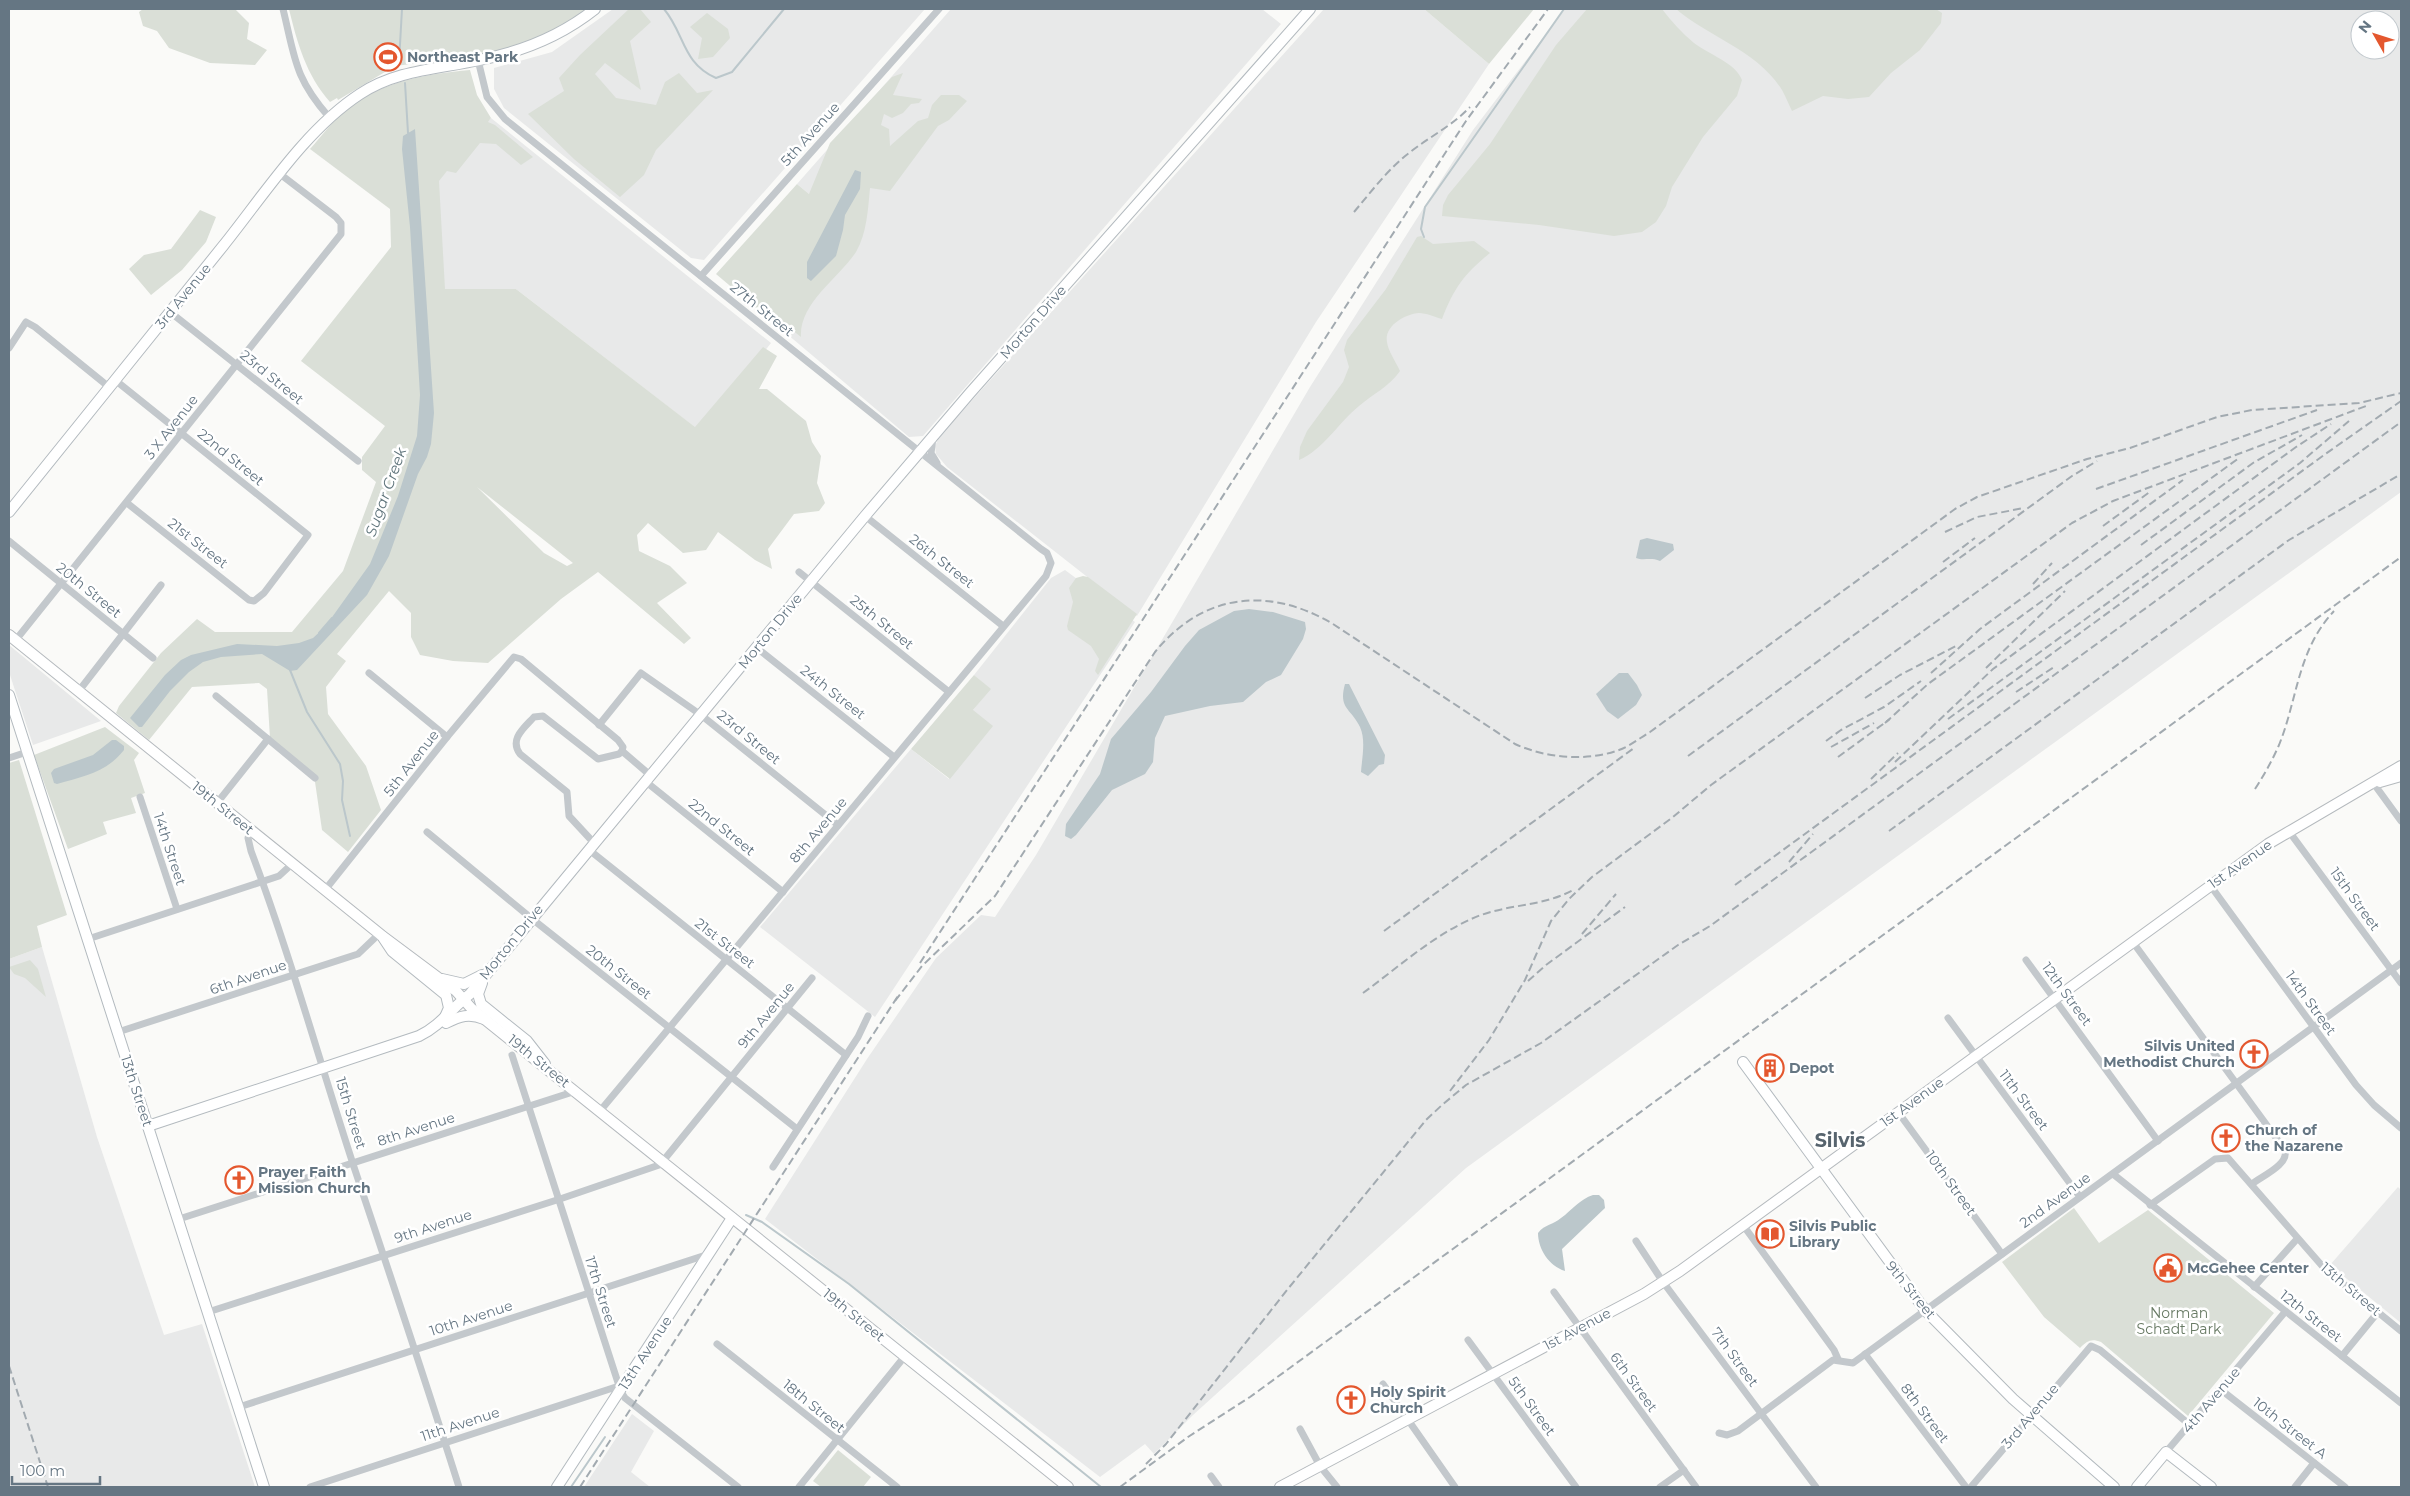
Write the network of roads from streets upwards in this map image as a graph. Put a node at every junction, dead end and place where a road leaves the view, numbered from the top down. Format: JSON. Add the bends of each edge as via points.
{"nodes":[{"id":1,"x":283,"y":9,"type":"edge"},
{"id":2,"x":595,"y":9,"type":"edge"},
{"id":3,"x":939,"y":9,"type":"edge"},
{"id":4,"x":1310,"y":9,"type":"edge"},
{"id":5,"x":478,"y":60,"type":"junction"},
{"id":6,"x":330,"y":117,"type":"junction"},
{"id":7,"x":280,"y":174,"type":"junction"},
{"id":8,"x":702,"y":276,"type":"junction"},
{"id":9,"x":170,"y":312,"type":"junction"},
{"id":10,"x":9,"y":348,"type":"edge"},
{"id":11,"x":237,"y":365,"type":"junction"},
{"id":12,"x":112,"y":384,"type":"junction"},
{"id":13,"x":182,"y":434,"type":"junction"},
{"id":14,"x":934,"y":436,"type":"junction"},
{"id":15,"x":920,"y":452,"type":"junction"},
{"id":16,"x":358,"y":461,"type":"dead end"},
{"id":17,"x":944,"y":471,"type":"junction"},
{"id":18,"x":127,"y":503,"type":"junction"},
{"id":19,"x":9,"y":512,"type":"edge"},
{"id":20,"x":865,"y":516,"type":"junction"},
{"id":21,"x":9,"y":541,"type":"edge"},
{"id":22,"x":1051,"y":563,"type":"joint"},
{"id":23,"x":799,"y":572,"type":"dead end"},
{"id":24,"x":811,"y":581,"type":"junction"},
{"id":25,"x":61,"y":583,"type":"junction"},
{"id":26,"x":161,"y":585,"type":"dead end"},
{"id":27,"x":254,"y":601,"type":"joint"},
{"id":28,"x":1003,"y":626,"type":"junction"},
{"id":29,"x":124,"y":634,"type":"junction"},
{"id":30,"x":12,"y":638,"type":"edge"},
{"id":31,"x":757,"y":648,"type":"junction"},
{"id":32,"x":153,"y":658,"type":"dead end"},
{"id":33,"x":521,"y":659,"type":"joint"},
{"id":34,"x":369,"y":673,"type":"dead end"},
{"id":35,"x":78,"y":692,"type":"junction"},
{"id":36,"x":949,"y":692,"type":"junction"},
{"id":37,"x":9,"y":695,"type":"edge"},
{"id":38,"x":216,"y":696,"type":"dead end"},
{"id":39,"x":701,"y":715,"type":"junction"},
{"id":40,"x":598,"y":725,"type":"junction"},
{"id":41,"x":447,"y":737,"type":"junction"},
{"id":42,"x":268,"y":739,"type":"junction"},
{"id":43,"x":622,"y":751,"type":"junction"},
{"id":44,"x":27,"y":752,"type":"junction"},
{"id":45,"x":894,"y":757,"type":"junction"},
{"id":46,"x":9,"y":758,"type":"edge"},
{"id":47,"x":2401,"y":766,"type":"edge"},
{"id":48,"x":2401,"y":776,"type":"edge"},
{"id":49,"x":315,"y":778,"type":"dead end"},
{"id":50,"x":648,"y":778,"type":"junction"},
{"id":51,"x":2374,"y":784,"type":"junction"},
{"id":52,"x":140,"y":797,"type":"dead end"},
{"id":53,"x":217,"y":803,"type":"junction"},
{"id":54,"x":2401,"y":821,"type":"edge"},
{"id":55,"x":838,"y":826,"type":"junction"},
{"id":56,"x":2288,"y":830,"type":"junction"},
{"id":57,"x":251,"y":831,"type":"junction"},
{"id":58,"x":427,"y":832,"type":"dead end"},
{"id":59,"x":591,"y":846,"type":"junction"},
{"id":60,"x":292,"y":864,"type":"junction"},
{"id":61,"x":263,"y":882,"type":"junction"},
{"id":62,"x":2210,"y":885,"type":"junction"},
{"id":63,"x":325,"y":890,"type":"junction"},
{"id":64,"x":783,"y":892,"type":"junction"},
{"id":65,"x":177,"y":909,"type":"junction"},
{"id":66,"x":531,"y":918,"type":"junction"},
{"id":67,"x":380,"y":934,"type":"junction"},
{"id":68,"x":88,"y":939,"type":"junction"},
{"id":69,"x":2132,"y":941,"type":"junction"},
{"id":70,"x":725,"y":960,"type":"junction"},
{"id":71,"x":2026,"y":960,"type":"dead end"},
{"id":72,"x":2401,"y":963,"type":"edge"},
{"id":73,"x":2392,"y":970,"type":"junction"},
{"id":74,"x":486,"y":973,"type":"junction"},
{"id":75,"x":293,"y":974,"type":"junction"},
{"id":76,"x":439,"y":978,"type":"junction"},
{"id":77,"x":812,"y":978,"type":"dead end"},
{"id":78,"x":2401,"y":983,"type":"edge"},
{"id":79,"x":2054,"y":998,"type":"junction"},
{"id":80,"x":463,"y":999,"type":"junction"},
{"id":81,"x":788,"y":1008,"type":"junction"},
{"id":82,"x":868,"y":1016,"type":"dead end"},
{"id":83,"x":1948,"y":1018,"type":"dead end"},
{"id":84,"x":444,"y":1020,"type":"junction"},
{"id":85,"x":486,"y":1020,"type":"junction"},
{"id":86,"x":2313,"y":1027,"type":"junction"},
{"id":87,"x":669,"y":1028,"type":"junction"},
{"id":88,"x":429,"y":1031,"type":"junction"},
{"id":89,"x":118,"y":1032,"type":"junction"},
{"id":90,"x":512,"y":1055,"type":"dead end"},
{"id":91,"x":846,"y":1055,"type":"junction"},
{"id":92,"x":1975,"y":1056,"type":"junction"},
{"id":93,"x":1743,"y":1062,"type":"dead end"},
{"id":94,"x":324,"y":1069,"type":"junction"},
{"id":95,"x":549,"y":1069,"type":"junction"},
{"id":96,"x":731,"y":1077,"type":"junction"},
{"id":97,"x":2236,"y":1084,"type":"junction"},
{"id":98,"x":576,"y":1091,"type":"junction"},
{"id":99,"x":527,"y":1106,"type":"junction"},
{"id":100,"x":600,"y":1111,"type":"junction"},
{"id":101,"x":1898,"y":1112,"type":"junction"},
{"id":102,"x":148,"y":1126,"type":"junction"},
{"id":103,"x":2401,"y":1128,"type":"edge"},
{"id":104,"x":797,"y":1129,"type":"junction"},
{"id":105,"x":2158,"y":1141,"type":"junction"},
{"id":106,"x":664,"y":1162,"type":"junction"},
{"id":107,"x":353,"y":1163,"type":"junction"},
{"id":108,"x":773,"y":1167,"type":"dead end"},
{"id":109,"x":1821,"y":1168,"type":"junction"},
{"id":110,"x":2113,"y":1174,"type":"junction"},
{"id":111,"x":2252,"y":1184,"type":"junction"},
{"id":112,"x":2080,"y":1198,"type":"junction"},
{"id":113,"x":560,"y":1199,"type":"junction"},
{"id":114,"x":2150,"y":1205,"type":"junction"},
{"id":115,"x":179,"y":1218,"type":"junction"},
{"id":116,"x":732,"y":1218,"type":"junction"},
{"id":117,"x":1742,"y":1225,"type":"junction"},
{"id":118,"x":2297,"y":1239,"type":"junction"},
{"id":119,"x":1636,"y":1241,"type":"dead end"},
{"id":120,"x":710,"y":1253,"type":"junction"},
{"id":121,"x":2002,"y":1254,"type":"junction"},
{"id":122,"x":384,"y":1255,"type":"junction"},
{"id":123,"x":1663,"y":1282,"type":"junction"},
{"id":124,"x":2254,"y":1287,"type":"junction"},
{"id":125,"x":1554,"y":1292,"type":"dead end"},
{"id":126,"x":588,"y":1293,"type":"junction"},
{"id":127,"x":1926,"y":1310,"type":"junction"},
{"id":128,"x":208,"y":1312,"type":"junction"},
{"id":129,"x":2285,"y":1312,"type":"junction"},
{"id":130,"x":2378,"y":1312,"type":"junction"},
{"id":131,"x":1579,"y":1328,"type":"junction"},
{"id":132,"x":2401,"y":1330,"type":"edge"},
{"id":133,"x":1468,"y":1340,"type":"dead end"},
{"id":134,"x":717,"y":1344,"type":"dead end"},
{"id":135,"x":415,"y":1348,"type":"junction"},
{"id":136,"x":1865,"y":1354,"type":"junction"},
{"id":137,"x":905,"y":1356,"type":"junction"},
{"id":138,"x":2342,"y":1356,"type":"junction"},
{"id":139,"x":1838,"y":1359,"type":"junction"},
{"id":140,"x":1492,"y":1374,"type":"junction"},
{"id":141,"x":1384,"y":1384,"type":"dead end"},
{"id":142,"x":620,"y":1389,"type":"junction"},
{"id":143,"x":2220,"y":1389,"type":"junction"},
{"id":144,"x":2401,"y":1403,"type":"edge"},
{"id":145,"x":239,"y":1408,"type":"junction"},
{"id":146,"x":1761,"y":1414,"type":"junction"},
{"id":147,"x":2030,"y":1415,"type":"junction"},
{"id":148,"x":1408,"y":1419,"type":"junction"},
{"id":149,"x":2190,"y":1425,"type":"junction"},
{"id":150,"x":1300,"y":1429,"type":"dead end"},
{"id":151,"x":1718,"y":1433,"type":"dead end"},
{"id":152,"x":837,"y":1440,"type":"junction"},
{"id":153,"x":445,"y":1442,"type":"junction"},
{"id":154,"x":2166,"y":1452,"type":"junction"},
{"id":155,"x":2314,"y":1464,"type":"junction"},
{"id":156,"x":1320,"y":1466,"type":"junction"},
{"id":157,"x":1684,"y":1470,"type":"junction"},
{"id":158,"x":1211,"y":1476,"type":"dead end"},
{"id":159,"x":264,"y":1487,"type":"edge"},
{"id":160,"x":310,"y":1487,"type":"edge"},
{"id":161,"x":459,"y":1487,"type":"edge"},
{"id":162,"x":557,"y":1487,"type":"edge"},
{"id":163,"x":738,"y":1487,"type":"edge"},
{"id":164,"x":799,"y":1487,"type":"edge"},
{"id":165,"x":896,"y":1487,"type":"edge"},
{"id":166,"x":1068,"y":1487,"type":"edge"},
{"id":167,"x":1219,"y":1487,"type":"edge"},
{"id":168,"x":1280,"y":1487,"type":"edge"},
{"id":169,"x":1337,"y":1487,"type":"edge"},
{"id":170,"x":1455,"y":1487,"type":"edge"},
{"id":171,"x":1576,"y":1487,"type":"edge"},
{"id":172,"x":1660,"y":1487,"type":"edge"},
{"id":173,"x":1696,"y":1487,"type":"edge"},
{"id":174,"x":1816,"y":1487,"type":"edge"},
{"id":175,"x":1966,"y":1487,"type":"edge"},
{"id":176,"x":1971,"y":1487,"type":"edge"},
{"id":177,"x":2114,"y":1487,"type":"edge"},
{"id":178,"x":2137,"y":1487,"type":"edge"},
{"id":179,"x":2212,"y":1487,"type":"edge"},
{"id":180,"x":2296,"y":1487,"type":"edge"},
{"id":181,"x":2344,"y":1487,"type":"edge"}],
"edges":[{"from":1,"to":6,"type":"street","via":[[300,75],[313,98]]},
{"from":2,"to":5,"type":"street","via":[[557,34],[512,52]]},
{"from":3,"to":8,"type":"street","name":"5th Avenue"},
{"from":4,"to":14,"type":"street","name":"Morton Drive"},
{"from":5,"to":6,"type":"street","name":"3rd Avenue","via":[[406,74],[367,89]]},
{"from":5,"to":8,"type":"street","name":"27th Street","via":[[484,89],[497,112]]},
{"from":6,"to":7,"type":"street","name":"3rd Avenue"},
{"from":7,"to":9,"type":"street","name":"3rd Avenue"},
{"from":7,"to":11,"type":"street","name":"3 X Avenue","via":[[336,217],[342,226],[341,234]]},
{"from":8,"to":15,"type":"street","name":"27th Street"},
{"from":9,"to":11,"type":"street","name":"23rd Street"},
{"from":9,"to":12,"type":"street","name":"3rd Avenue"},
{"from":10,"to":12,"type":"street","name":"22nd Street","via":[[26,322]]},
{"from":11,"to":13,"type":"street","name":"3 X Avenue"},
{"from":11,"to":16,"type":"street","name":"23rd Street"},
{"from":12,"to":13,"type":"street","name":"22nd Street"},
{"from":12,"to":19,"type":"street","name":"3rd Avenue"},
{"from":13,"to":18,"type":"street","name":"3 X Avenue"},
{"from":13,"to":27,"type":"street","name":"22nd Street","via":[[308,535],[264,593]]},
{"from":14,"to":15,"type":"street","name":"Morton Drive"},
{"from":14,"to":17,"type":"street","via":[[931,453]]},
{"from":15,"to":17,"type":"street","name":"27th Street"},
{"from":15,"to":20,"type":"street","name":"Morton Drive"},
{"from":17,"to":22,"type":"street","name":"27th Street","via":[[1041,549]]},
{"from":18,"to":25,"type":"street","name":"3 X Avenue"},
{"from":18,"to":27,"type":"street","name":"21st Street"},
{"from":20,"to":24,"type":"street","name":"Morton Drive"},
{"from":20,"to":28,"type":"street","name":"26th Street"},
{"from":21,"to":25,"type":"street","name":"20th Street"},
{"from":22,"to":28,"type":"street","name":"8th Avenue","via":[[1046,576]]},
{"from":23,"to":24,"type":"street","name":"25th Street"},
{"from":24,"to":31,"type":"street","name":"Morton Drive"},
{"from":24,"to":36,"type":"street","name":"25th Street"},
{"from":25,"to":29,"type":"street","name":"20th Street"},
{"from":25,"to":30,"type":"street","name":"3 X Avenue"},
{"from":26,"to":29,"type":"street"},
{"from":28,"to":36,"type":"street","name":"8th Avenue"},
{"from":29,"to":32,"type":"street","name":"20th Street"},
{"from":29,"to":35,"type":"street"},
{"from":30,"to":35,"type":"street","name":"19th Street"},
{"from":31,"to":39,"type":"street","name":"Morton Drive"},
{"from":31,"to":45,"type":"street","name":"24th Street"},
{"from":33,"to":40,"type":"street","name":"22nd Street"},
{"from":33,"to":41,"type":"street","name":"5th Avenue","via":[[514,658],[508,663]]},
{"from":34,"to":41,"type":"street"},
{"from":35,"to":53,"type":"street","name":"19th Street"},
{"from":36,"to":45,"type":"street","name":"8th Avenue"},
{"from":37,"to":44,"type":"street","name":"13th Street"},
{"from":38,"to":42,"type":"street"},
{"from":39,"to":40,"type":"street","name":"23rd Street","via":[[641,673]]},
{"from":39,"to":50,"type":"street","name":"Morton Drive"},
{"from":39,"to":55,"type":"street","name":"23rd Street"},
{"from":40,"to":43,"type":"street","name":"22nd Street","via":[[621,744]]},
{"from":41,"to":63,"type":"street","name":"5th Avenue"},
{"from":42,"to":49,"type":"street"},
{"from":42,"to":53,"type":"street"},
{"from":43,"to":50,"type":"street","name":"22nd Street"},
{"from":43,"to":59,"type":"street","name":"21st Street","via":[[598,759],[543,716],[534,718],[516,739],[517,751],[567,792],[569,816]]},
{"from":44,"to":46,"type":"street"},
{"from":44,"to":68,"type":"street","name":"13th Street"},
{"from":45,"to":55,"type":"street","name":"8th Avenue"},
{"from":47,"to":51,"type":"street","name":"1st Avenue"},
{"from":48,"to":51,"type":"street","name":"1st Avenue"},
{"from":50,"to":59,"type":"street","name":"Morton Drive"},
{"from":50,"to":64,"type":"street","name":"22nd Street"},
{"from":51,"to":54,"type":"street"},
{"from":51,"to":56,"type":"street","name":"1st Avenue"},
{"from":52,"to":65,"type":"street","name":"14th Street"},
{"from":53,"to":57,"type":"street","name":"19th Street"},
{"from":55,"to":64,"type":"street","name":"8th Avenue"},
{"from":56,"to":62,"type":"street","name":"1st Avenue"},
{"from":56,"to":73,"type":"street","name":"15th Street"},
{"from":57,"to":60,"type":"street","name":"19th Street"},
{"from":57,"to":61,"type":"street","name":"15th Street","via":[[249,841]]},
{"from":58,"to":66,"type":"street","name":"20th Street"},
{"from":59,"to":66,"type":"street","name":"Morton Drive"},
{"from":59,"to":70,"type":"street","name":"21st Street"},
{"from":60,"to":61,"type":"street","via":[[279,876]]},
{"from":60,"to":63,"type":"street","name":"19th Street"},
{"from":61,"to":65,"type":"street"},
{"from":61,"to":75,"type":"street","name":"15th Street"},
{"from":62,"to":69,"type":"street","name":"1st Avenue"},
{"from":62,"to":86,"type":"street","name":"14th Street"},
{"from":63,"to":67,"type":"street","name":"19th Street"},
{"from":64,"to":70,"type":"street","name":"8th Avenue"},
{"from":65,"to":68,"type":"street"},
{"from":66,"to":74,"type":"street","name":"Morton Drive"},
{"from":66,"to":87,"type":"street","name":"20th Street"},
{"from":67,"to":75,"type":"street","name":"6th Avenue","via":[[358,954]]},
{"from":67,"to":76,"type":"street","name":"19th Street"},
{"from":67,"to":84,"type":"street","via":[[392,951],[446,995],[449,1008]]},
{"from":68,"to":89,"type":"street","name":"13th Street"},
{"from":69,"to":79,"type":"street","name":"1st Avenue"},
{"from":69,"to":97,"type":"street"},
{"from":70,"to":81,"type":"street","name":"21st Street"},
{"from":70,"to":87,"type":"street","name":"8th Avenue"},
{"from":71,"to":79,"type":"street","name":"12th Street"},
{"from":72,"to":73,"type":"street","name":"2nd Avenue"},
{"from":73,"to":78,"type":"street","name":"15th Street"},
{"from":73,"to":86,"type":"street","name":"2nd Avenue"},
{"from":74,"to":76,"type":"street","via":[[464,984]]},
{"from":74,"to":80,"type":"street","name":"Morton Drive"},
{"from":74,"to":95,"type":"street","via":[[478,994],[481,1004],[526,1041]]},
{"from":75,"to":89,"type":"street","name":"6th Avenue"},
{"from":75,"to":94,"type":"street","name":"15th Street"},
{"from":76,"to":80,"type":"street","name":"19th Street"},
{"from":77,"to":81,"type":"street","name":"9th Avenue"},
{"from":79,"to":92,"type":"street","name":"1st Avenue"},
{"from":79,"to":105,"type":"street","name":"12th Street"},
{"from":80,"to":84,"type":"street","name":"Morton Drive"},
{"from":80,"to":85,"type":"street","name":"19th Street"},
{"from":81,"to":91,"type":"street","name":"21st Street"},
{"from":81,"to":96,"type":"street","name":"9th Avenue"},
{"from":82,"to":91,"type":"street"},
{"from":83,"to":92,"type":"street","name":"11th Street"},
{"from":84,"to":88,"type":"street","name":"Morton Drive"},
{"from":85,"to":88,"type":"street","via":[[461,1016]]},
{"from":85,"to":95,"type":"street","name":"19th Street"},
{"from":86,"to":97,"type":"street","name":"2nd Avenue"},
{"from":86,"to":103,"type":"street","name":"14th Street","via":[[2365,1096]]},
{"from":87,"to":96,"type":"street","name":"20th Street"},
{"from":87,"to":100,"type":"street","name":"8th Avenue"},
{"from":88,"to":94,"type":"street","name":"Morton Drive"},
{"from":89,"to":102,"type":"street","name":"13th Street"},
{"from":90,"to":99,"type":"street","name":"17th Street"},
{"from":91,"to":104,"type":"street"},
{"from":92,"to":101,"type":"street","name":"1st Avenue"},
{"from":92,"to":112,"type":"street","name":"11th Street"},
{"from":93,"to":109,"type":"street","name":"9th Street"},
{"from":94,"to":102,"type":"street","name":"Morton Drive"},
{"from":94,"to":107,"type":"street","name":"15th Street"},
{"from":95,"to":98,"type":"street","name":"19th Street"},
{"from":96,"to":104,"type":"street","name":"20th Street"},
{"from":96,"to":106,"type":"street","name":"9th Avenue"},
{"from":97,"to":105,"type":"street","name":"2nd Avenue"},
{"from":97,"to":111,"type":"street","via":[[2286,1154],[2275,1169]]},
{"from":98,"to":99,"type":"street","name":"8th Avenue"},
{"from":98,"to":100,"type":"street","name":"19th Street"},
{"from":99,"to":107,"type":"street","name":"8th Avenue"},
{"from":99,"to":113,"type":"street","name":"17th Street"},
{"from":100,"to":106,"type":"street","name":"19th Street"},
{"from":101,"to":109,"type":"street","name":"1st Avenue"},
{"from":101,"to":121,"type":"street","name":"10th Street"},
{"from":102,"to":115,"type":"street","name":"13th Street"},
{"from":104,"to":108,"type":"street"},
{"from":105,"to":110,"type":"street","name":"2nd Avenue"},
{"from":106,"to":113,"type":"street","name":"9th Avenue"},
{"from":106,"to":116,"type":"street","name":"19th Street"},
{"from":107,"to":115,"type":"street","name":"8th Avenue"},
{"from":107,"to":122,"type":"street","name":"15th Street"},
{"from":109,"to":117,"type":"street","name":"1st Avenue"},
{"from":109,"to":127,"type":"street","name":"9th Street"},
{"from":110,"to":112,"type":"street","name":"2nd Avenue"},
{"from":110,"to":114,"type":"street","name":"12th Street"},
{"from":111,"to":114,"type":"street","name":"13th Street","via":[[2233,1161],[2220,1157]]},
{"from":111,"to":118,"type":"street","name":"13th Street"},
{"from":112,"to":121,"type":"street","name":"2nd Avenue"},
{"from":113,"to":122,"type":"street","name":"9th Avenue"},
{"from":113,"to":126,"type":"street","name":"17th Street"},
{"from":114,"to":124,"type":"street","name":"12th Street"},
{"from":115,"to":128,"type":"street","name":"13th Street"},
{"from":116,"to":120,"type":"street","name":"13th Avenue"},
{"from":116,"to":137,"type":"street","name":"19th Street"},
{"from":117,"to":123,"type":"street","name":"1st Avenue"},
{"from":117,"to":139,"type":"street"},
{"from":118,"to":124,"type":"street"},
{"from":118,"to":130,"type":"street","name":"13th Street","via":[[2324,1268]]},
{"from":119,"to":123,"type":"street","name":"7th Street"},
{"from":120,"to":126,"type":"street","name":"10th Avenue"},
{"from":120,"to":142,"type":"street","name":"13th Avenue"},
{"from":121,"to":127,"type":"street","name":"2nd Avenue"},
{"from":122,"to":128,"type":"street","name":"9th Avenue"},
{"from":122,"to":135,"type":"street","name":"15th Street"},
{"from":123,"to":131,"type":"street","name":"1st Avenue"},
{"from":123,"to":146,"type":"street","name":"7th Street"},
{"from":124,"to":129,"type":"street","name":"12th Street"},
{"from":125,"to":131,"type":"street","name":"6th Street"},
{"from":126,"to":135,"type":"street","name":"10th Avenue"},
{"from":126,"to":142,"type":"street","name":"17th Street"},
{"from":127,"to":136,"type":"street","name":"2nd Avenue"},
{"from":127,"to":147,"type":"street","name":"9th Street"},
{"from":128,"to":145,"type":"street","name":"13th Street"},
{"from":129,"to":138,"type":"street","name":"12th Street"},
{"from":129,"to":143,"type":"street","name":"4th Avenue"},
{"from":130,"to":132,"type":"street","name":"13th Street"},
{"from":130,"to":138,"type":"street"},
{"from":131,"to":140,"type":"street","name":"1st Avenue"},
{"from":131,"to":157,"type":"street","name":"6th Street"},
{"from":133,"to":140,"type":"street","name":"5th Street"},
{"from":134,"to":152,"type":"street","name":"18th Street"},
{"from":135,"to":145,"type":"street","name":"10th Avenue"},
{"from":135,"to":153,"type":"street","name":"15th Street"},
{"from":136,"to":139,"type":"street","name":"2nd Avenue","via":[[1849,1364]]},
{"from":136,"to":175,"type":"street","name":"8th Street"},
{"from":137,"to":152,"type":"street"},
{"from":137,"to":166,"type":"street","name":"19th Street"},
{"from":138,"to":144,"type":"street","name":"12th Street"},
{"from":139,"to":146,"type":"street","name":"2nd Avenue"},
{"from":140,"to":148,"type":"street","name":"1st Avenue"},
{"from":140,"to":171,"type":"street","name":"5th Street"},
{"from":141,"to":148,"type":"street"},
{"from":142,"to":153,"type":"street","name":"11th Avenue"},
{"from":142,"to":162,"type":"street","name":"13th Avenue"},
{"from":142,"to":163,"type":"street","name":"17th Street","via":[[625,1398]]},
{"from":143,"to":149,"type":"street","name":"4th Avenue"},
{"from":143,"to":155,"type":"street","name":"10th Street A"},
{"from":145,"to":159,"type":"street","name":"13th Street"},
{"from":146,"to":151,"type":"street","name":"2nd Avenue","via":[[1733,1434]]},
{"from":146,"to":174,"type":"street","name":"7th Street"},
{"from":147,"to":149,"type":"street","name":"3rd Avenue","via":[[2091,1346]]},
{"from":147,"to":176,"type":"street","name":"3rd Avenue"},
{"from":147,"to":177,"type":"street","name":"9th Street"},
{"from":148,"to":156,"type":"street","name":"1st Avenue"},
{"from":148,"to":170,"type":"street"},
{"from":149,"to":154,"type":"street","name":"4th Avenue"},
{"from":150,"to":156,"type":"street"},
{"from":152,"to":164,"type":"street"},
{"from":152,"to":165,"type":"street","name":"18th Street"},
{"from":153,"to":160,"type":"street","name":"11th Avenue"},
{"from":153,"to":161,"type":"street","name":"15th Street"},
{"from":154,"to":178,"type":"street","name":"4th Avenue"},
{"from":154,"to":179,"type":"street"},
{"from":155,"to":180,"type":"street"},
{"from":155,"to":181,"type":"street","name":"10th Street A"},
{"from":156,"to":168,"type":"street","name":"1st Avenue"},
{"from":156,"to":169,"type":"street"},
{"from":157,"to":172,"type":"street"},
{"from":157,"to":173,"type":"street","name":"6th Street"},
{"from":158,"to":167,"type":"street"}]}
